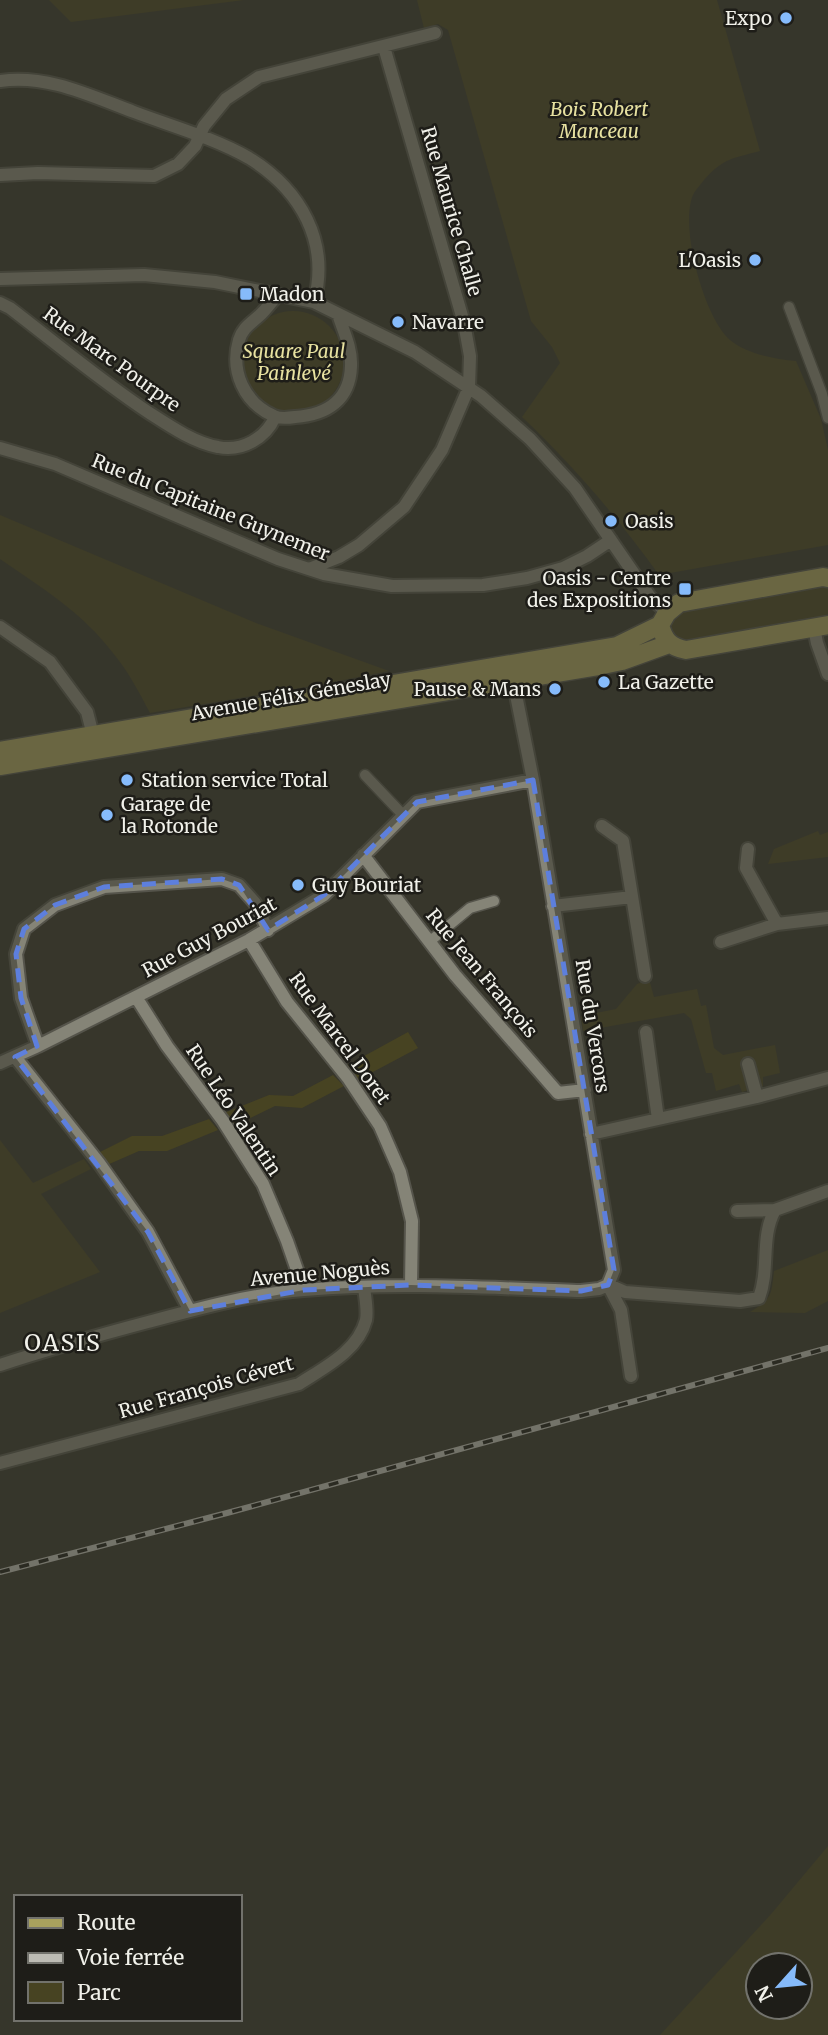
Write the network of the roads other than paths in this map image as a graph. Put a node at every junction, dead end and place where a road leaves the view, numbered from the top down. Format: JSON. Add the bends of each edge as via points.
{"nodes":[{"id":1,"x":435,"y":33,"type":"dead end"},
{"id":2,"x":384,"y":47,"type":"junction"},
{"id":3,"x":0,"y":82,"type":"edge"},
{"id":4,"x":200,"y":136,"type":"junction"},
{"id":5,"x":0,"y":174,"type":"edge"},
{"id":6,"x":0,"y":279,"type":"edge"},
{"id":7,"x":277,"y":296,"type":"junction"},
{"id":8,"x":314,"y":302,"type":"junction"},
{"id":9,"x":0,"y":303,"type":"edge"},
{"id":10,"x":789,"y":307,"type":"dead end"},
{"id":11,"x":338,"y":314,"type":"junction"},
{"id":12,"x":469,"y":387,"type":"junction"},
{"id":13,"x":275,"y":417,"type":"junction"},
{"id":14,"x":828,"y":418,"type":"edge"},
{"id":15,"x":0,"y":448,"type":"edge"},
{"id":16,"x":611,"y":540,"type":"junction"},
{"id":17,"x":309,"y":569,"type":"junction"},
{"id":18,"x":828,"y":578,"type":"edge"},
{"id":19,"x":663,"y":619,"type":"junction"},
{"id":20,"x":0,"y":627,"type":"edge"},
{"id":21,"x":821,"y":627,"type":"edge"},
{"id":22,"x":669,"y":644,"type":"junction"},
{"id":23,"x":512,"y":672,"type":"junction"},
{"id":24,"x":828,"y":674,"type":"edge"},
{"id":25,"x":95,"y":743,"type":"junction"},
{"id":26,"x":0,"y":751,"type":"edge"},
{"id":27,"x":0,"y":766,"type":"edge"},
{"id":28,"x":365,"y":775,"type":"dead end"},
{"id":29,"x":533,"y":780,"type":"junction"},
{"id":30,"x":403,"y":816,"type":"junction"},
{"id":31,"x":602,"y":826,"type":"dead end"},
{"id":32,"x":748,"y":849,"type":"dead end"},
{"id":33,"x":363,"y":855,"type":"junction"},
{"id":34,"x":632,"y":897,"type":"junction"},
{"id":35,"x":494,"y":901,"type":"dead end"},
{"id":36,"x":553,"y":906,"type":"junction"},
{"id":37,"x":828,"y":918,"type":"edge"},
{"id":38,"x":777,"y":924,"type":"junction"},
{"id":39,"x":268,"y":930,"type":"junction"},
{"id":40,"x":249,"y":940,"type":"junction"},
{"id":41,"x":429,"y":942,"type":"junction"},
{"id":42,"x":721,"y":942,"type":"dead end"},
{"id":43,"x":645,"y":976,"type":"dead end"},
{"id":44,"x":136,"y":997,"type":"junction"},
{"id":45,"x":646,"y":1032,"type":"dead end"},
{"id":46,"x":38,"y":1046,"type":"junction"},
{"id":47,"x":15,"y":1057,"type":"junction"},
{"id":48,"x":0,"y":1063,"type":"edge"},
{"id":49,"x":748,"y":1065,"type":"dead end"},
{"id":50,"x":828,"y":1078,"type":"edge"},
{"id":51,"x":584,"y":1090,"type":"junction"},
{"id":52,"x":757,"y":1097,"type":"junction"},
{"id":53,"x":658,"y":1119,"type":"junction"},
{"id":54,"x":591,"y":1134,"type":"junction"},
{"id":55,"x":828,"y":1191,"type":"edge"},
{"id":56,"x":775,"y":1210,"type":"junction"},
{"id":57,"x":737,"y":1211,"type":"dead end"},
{"id":58,"x":608,"y":1284,"type":"junction"},
{"id":59,"x":411,"y":1285,"type":"junction"},
{"id":60,"x":364,"y":1287,"type":"junction"},
{"id":61,"x":304,"y":1290,"type":"junction"},
{"id":62,"x":190,"y":1311,"type":"junction"},
{"id":63,"x":0,"y":1365,"type":"edge"},
{"id":64,"x":631,"y":1376,"type":"dead end"},
{"id":65,"x":0,"y":1463,"type":"edge"}],
"edges":[{"from":1,"to":2,"type":"street"},
{"from":2,"to":4,"type":"street","via":[[259,77],[226,99]]},
{"from":2,"to":12,"type":"street","name":"Rue Maurice Challe","via":[[464,323]]},
{"from":3,"to":4,"type":"street","via":[[18,79],[60,85]]},
{"from":4,"to":5,"type":"street","via":[[178,164],[154,176]]},
{"from":4,"to":8,"type":"street","via":[[248,158],[278,179],[301,207],[314,232],[319,259]]},
{"from":6,"to":7,"type":"street","via":[[144,275],[215,282]]},
{"from":7,"to":8,"type":"street"},
{"from":7,"to":13,"type":"street","via":[[246,326],[236,358],[246,394]]},
{"from":8,"to":11,"type":"street"},
{"from":9,"to":13,"type":"street","name":"Rue Marc Pourpre","via":[[124,396],[195,439],[219,448],[236,447],[262,436]]},
{"from":10,"to":14,"type":"street"},
{"from":11,"to":12,"type":"street","via":[[415,352]]},
{"from":11,"to":13,"type":"street","via":[[352,362],[347,388],[337,404],[322,412]]},
{"from":12,"to":16,"type":"street","via":[[530,439],[575,488]]},
{"from":12,"to":17,"type":"street","via":[[443,450],[404,507],[359,545]]},
{"from":15,"to":17,"type":"street","name":"Rue du Capitaine Guynemer","via":[[55,464]]},
{"from":16,"to":17,"type":"street","name":"Rue du Capitaine Guynemer","via":[[563,568],[482,585],[392,586]]},
{"from":16,"to":19,"type":"street"},
{"from":18,"to":19,"type":"main road","name":"Avenue Félix Géneslay","via":[[679,603]]},
{"from":19,"to":22,"type":"main road","via":[[663,635]]},
{"from":19,"to":23,"type":"main road","name":"Avenue Félix Géneslay","via":[[617,646]]},
{"from":20,"to":25,"type":"street","via":[[50,662],[87,712]]},
{"from":21,"to":22,"type":"main road","via":[[686,650]]},
{"from":21,"to":24,"type":"street","via":[[817,643]]},
{"from":22,"to":23,"type":"main road","name":"Avenue Félix Géneslay","via":[[622,661]]},
{"from":23,"to":25,"type":"main road","name":"Avenue Félix Géneslay"},
{"from":23,"to":29,"type":"street","name":"Rue du Vercors"},
{"from":25,"to":26,"type":"main road","name":"Avenue Félix Géneslay"},
{"from":25,"to":27,"type":"main road","name":"Avenue Félix Géneslay"},
{"from":28,"to":30,"type":"street"},
{"from":29,"to":30,"type":"street","name":"Rue Guy Bouriat","via":[[417,802]]},
{"from":29,"to":36,"type":"street","name":"Rue du Vercors"},
{"from":30,"to":33,"type":"street","name":"Rue Guy Bouriat"},
{"from":31,"to":34,"type":"street","via":[[623,841]]},
{"from":32,"to":38,"type":"street","via":[[746,867]]},
{"from":33,"to":39,"type":"street","name":"Rue Guy Bouriat","via":[[324,895]]},
{"from":33,"to":41,"type":"street","name":"Rue Jean François"},
{"from":34,"to":36,"type":"street"},
{"from":34,"to":43,"type":"street"},
{"from":35,"to":41,"type":"street","via":[[470,908]]},
{"from":36,"to":51,"type":"street","name":"Rue du Vercors"},
{"from":37,"to":38,"type":"street"},
{"from":38,"to":42,"type":"street"},
{"from":39,"to":40,"type":"street","name":"Rue Guy Bouriat"},
{"from":39,"to":46,"type":"street","via":[[255,903],[239,885],[222,879],[104,887],[55,905],[24,929],[16,954],[20,998]]},
{"from":40,"to":44,"type":"street","name":"Rue Guy Bouriat"},
{"from":40,"to":59,"type":"street","name":"Rue Marcel Doret","via":[[287,1002],[380,1126],[400,1172],[412,1221]]},
{"from":41,"to":51,"type":"street","name":"Rue Jean François","via":[[558,1093]]},
{"from":44,"to":46,"type":"street","name":"Rue Guy Bouriat"},
{"from":44,"to":61,"type":"street","name":"Rue Léo Valentin","via":[[263,1184]]},
{"from":45,"to":53,"type":"street"},
{"from":46,"to":47,"type":"street","name":"Rue Guy Bouriat"},
{"from":47,"to":48,"type":"street","name":"Rue Guy Bouriat"},
{"from":47,"to":62,"type":"street","via":[[148,1232]]},
{"from":49,"to":52,"type":"street"},
{"from":50,"to":52,"type":"street"},
{"from":51,"to":54,"type":"street","name":"Rue du Vercors"},
{"from":52,"to":53,"type":"street"},
{"from":53,"to":54,"type":"street"},
{"from":54,"to":58,"type":"street","name":"Rue du Vercors","via":[[614,1270]]},
{"from":55,"to":56,"type":"street"},
{"from":56,"to":57,"type":"street"},
{"from":56,"to":58,"type":"street","via":[[768,1223],[759,1298],[740,1301],[625,1292]]},
{"from":58,"to":59,"type":"street","name":"Avenue Noguès","via":[[581,1291]]},
{"from":58,"to":64,"type":"street","name":"Rue du Vercors","via":[[621,1310]]},
{"from":59,"to":60,"type":"street","name":"Avenue Noguès"},
{"from":60,"to":61,"type":"street","name":"Avenue Noguès"},
{"from":60,"to":65,"type":"street","name":"Rue François Cévert","via":[[367,1318],[357,1342],[299,1384]]},
{"from":61,"to":62,"type":"street","name":"Avenue Noguès"},
{"from":62,"to":63,"type":"street","name":"Avenue Noguès"}]}
